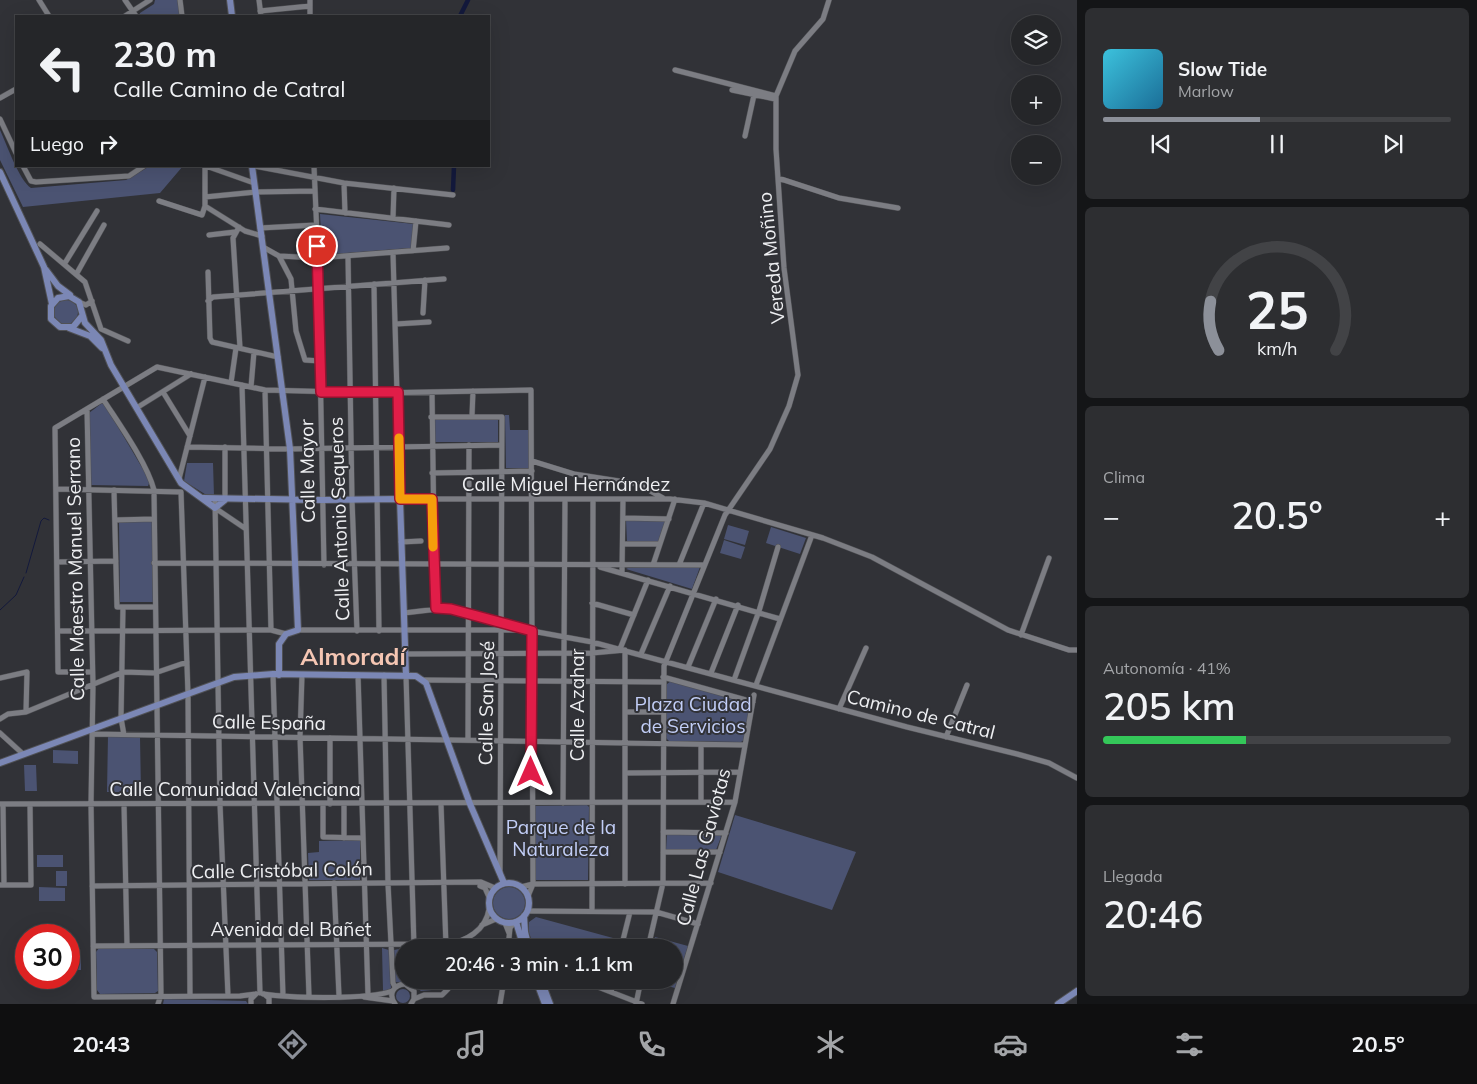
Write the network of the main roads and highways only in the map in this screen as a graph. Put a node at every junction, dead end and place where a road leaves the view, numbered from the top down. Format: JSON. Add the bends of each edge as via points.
{"nodes":[{"id":1,"x":230,"y":0,"type":"edge"},
{"id":2,"x":232,"y":15,"type":"edge"},
{"id":3,"x":253,"y":167,"type":"edge"},
{"id":4,"x":0,"y":172,"type":"edge"},
{"id":5,"x":44,"y":267,"type":"junction"},
{"id":6,"x":71,"y":296,"type":"junction"},
{"id":7,"x":52,"y":304,"type":"junction"},
{"id":8,"x":82,"y":314,"type":"junction"},
{"id":9,"x":69,"y":328,"type":"junction"},
{"id":10,"x":106,"y":353,"type":"junction"},
{"id":11,"x":203,"y":498,"type":"junction"},
{"id":12,"x":225,"y":500,"type":"junction"},
{"id":13,"x":294,"y":500,"type":"junction"},
{"id":14,"x":276,"y":675,"type":"junction"},
{"id":15,"x":406,"y":675,"type":"junction"},
{"id":16,"x":0,"y":763,"type":"edge"},
{"id":17,"x":496,"y":868,"type":"junction"},
{"id":18,"x":499,"y":886,"type":"junction"},
{"id":19,"x":526,"y":914,"type":"junction"},
{"id":20,"x":515,"y":923,"type":"junction"},
{"id":21,"x":521,"y":939,"type":"edge"},
{"id":22,"x":527,"y":939,"type":"edge"},
{"id":23,"x":540,"y":989,"type":"edge"},
{"id":24,"x":542,"y":989,"type":"edge"},
{"id":25,"x":1077,"y":991,"type":"edge"},
{"id":26,"x":545,"y":1004,"type":"edge"},
{"id":27,"x":550,"y":1004,"type":"edge"},
{"id":28,"x":1058,"y":1004,"type":"edge"}],
"edges":[{"from":1,"to":2,"type":"main road"},
{"from":3,"to":13,"type":"main road"},
{"from":4,"to":5,"type":"main road"},
{"from":5,"to":6,"type":"main road","via":[[58,286]]},
{"from":5,"to":7,"type":"main road"},
{"from":6,"to":7,"type":"main road","via":[[60,297]]},
{"from":6,"to":8,"type":"main road","via":[[79,302]]},
{"from":7,"to":9,"type":"main road","via":[[52,321],[60,328]]},
{"from":8,"to":9,"type":"main road","via":[[78,323]]},
{"from":8,"to":10,"type":"main road","via":[[87,327],[101,340]]},
{"from":9,"to":10,"type":"main road","via":[[90,336]]},
{"from":10,"to":11,"type":"main road","via":[[183,489]]},
{"from":11,"to":12,"type":"main road","name":"Calle Miguel Hernández"},
{"from":11,"to":12,"type":"main road","via":[[215,508]]},
{"from":12,"to":13,"type":"main road","name":"Calle Miguel Hernández"},
{"from":13,"to":14,"type":"main road","via":[[298,630],[286,634],[280,644]]},
{"from":13,"to":15,"type":"main road","name":"Calle Miguel Hernández","via":[[400,499]]},
{"from":14,"to":15,"type":"main road"},
{"from":14,"to":16,"type":"main road","via":[[234,677],[92,732]]},
{"from":15,"to":17,"type":"main road","via":[[423,680]]},
{"from":17,"to":18,"type":"main road"},
{"from":17,"to":18,"type":"main road","via":[[500,875]]},
{"from":18,"to":19,"type":"main road","via":[[521,887],[528,896]]},
{"from":18,"to":20,"type":"main road","via":[[489,897],[489,909],[496,919]]},
{"from":19,"to":20,"type":"main road"},
{"from":19,"to":22,"type":"main road"},
{"from":20,"to":21,"type":"main road"},
{"from":23,"to":26,"type":"main road"},
{"from":24,"to":27,"type":"main road"},
{"from":25,"to":28,"type":"main road"}]}
